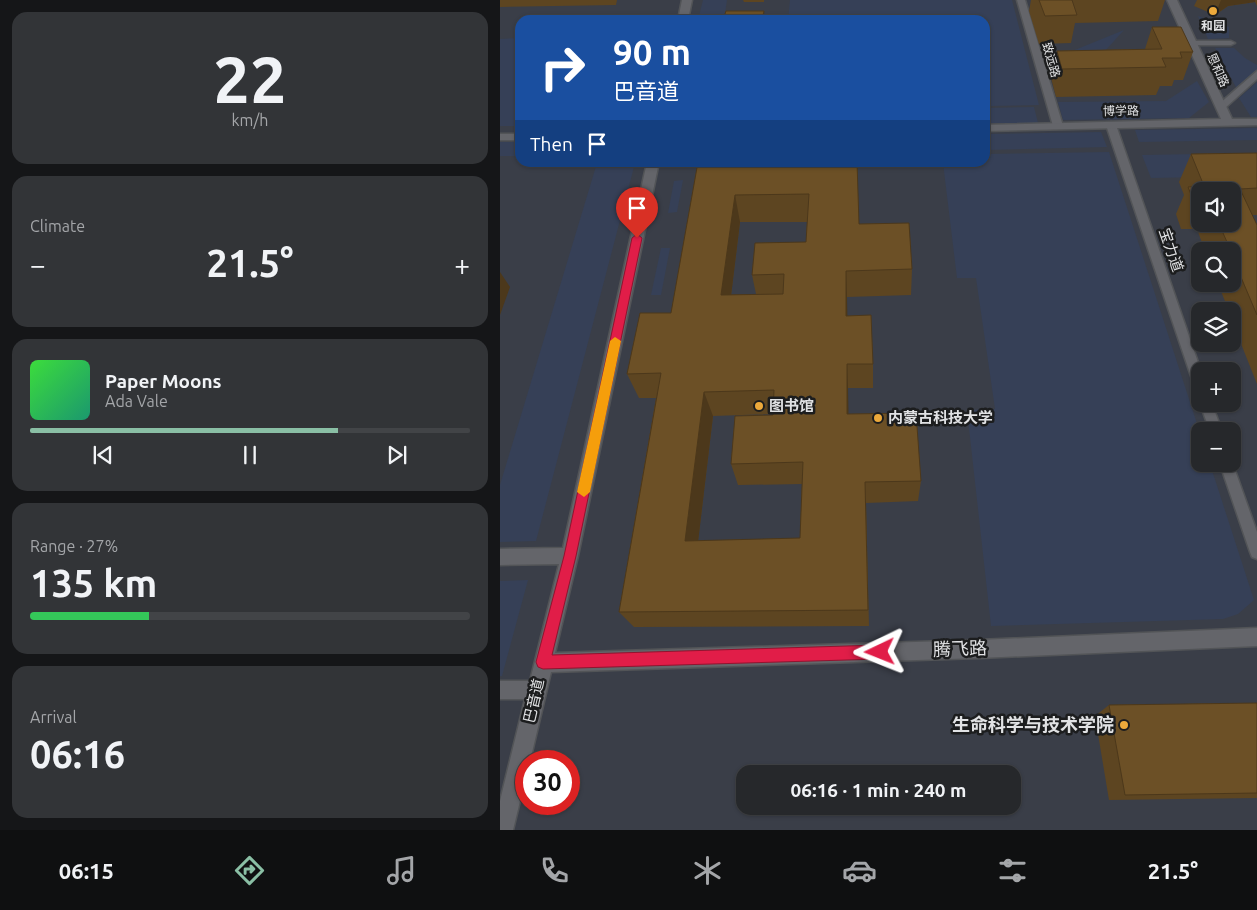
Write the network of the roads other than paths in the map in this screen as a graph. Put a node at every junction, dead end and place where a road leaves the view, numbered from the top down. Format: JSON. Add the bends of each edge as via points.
{"nodes":[{"id":1,"x":687,"y":0,"type":"edge"},
{"id":2,"x":1021,"y":0,"type":"edge"},
{"id":3,"x":1172,"y":0,"type":"edge"},
{"id":4,"x":684,"y":15,"type":"edge"},
{"id":5,"x":1192,"y":43,"type":"junction"},
{"id":6,"x":1231,"y":43,"type":"dead end"},
{"id":7,"x":1257,"y":74,"type":"edge"},
{"id":8,"x":1221,"y":108,"type":"junction"},
{"id":9,"x":1257,"y":122,"type":"edge"},
{"id":10,"x":1228,"y":123,"type":"junction"},
{"id":11,"x":1111,"y":125,"type":"junction"},
{"id":12,"x":1058,"y":126,"type":"junction"},
{"id":13,"x":990,"y":128,"type":"edge"},
{"id":14,"x":500,"y":137,"type":"edge"},
{"id":15,"x":515,"y":137,"type":"edge"},
{"id":16,"x":652,"y":167,"type":"edge"},
{"id":17,"x":1192,"y":362,"type":"edge"},
{"id":18,"x":1230,"y":472,"type":"edge"},
{"id":19,"x":1257,"y":552,"type":"edge"},
{"id":20,"x":570,"y":556,"type":"junction"},
{"id":21,"x":500,"y":557,"type":"edge"},
{"id":22,"x":1257,"y":637,"type":"edge"},
{"id":23,"x":543,"y":662,"type":"junction"},
{"id":24,"x":500,"y":690,"type":"edge"},
{"id":25,"x":536,"y":690,"type":"junction"},
{"id":26,"x":503,"y":830,"type":"edge"}],
"edges":[{"from":1,"to":4,"type":"street"},
{"from":2,"to":12,"type":"lane","name":"致远路"},
{"from":3,"to":5,"type":"street","name":"恩和路"},
{"from":5,"to":6,"type":"lane"},
{"from":5,"to":8,"type":"street","name":"恩和路"},
{"from":7,"to":8,"type":"lane"},
{"from":8,"to":10,"type":"street","name":"恩和路"},
{"from":9,"to":10,"type":"street","name":"博学路"},
{"from":10,"to":11,"type":"street","name":"博学路"},
{"from":11,"to":12,"type":"street","name":"博学路"},
{"from":11,"to":17,"type":"lane","name":"宝力道"},
{"from":12,"to":13,"type":"street","name":"博学路"},
{"from":14,"to":15,"type":"street"},
{"from":16,"to":20,"type":"street","name":"巴音道"},
{"from":18,"to":19,"type":"lane"},
{"from":20,"to":21,"type":"street"},
{"from":20,"to":23,"type":"street","name":"巴音道"},
{"from":22,"to":23,"type":"street","name":"腾飞路"},
{"from":23,"to":25,"type":"street","name":"巴音道"},
{"from":24,"to":25,"type":"street"},
{"from":25,"to":26,"type":"street","name":"巴音道"}]}
